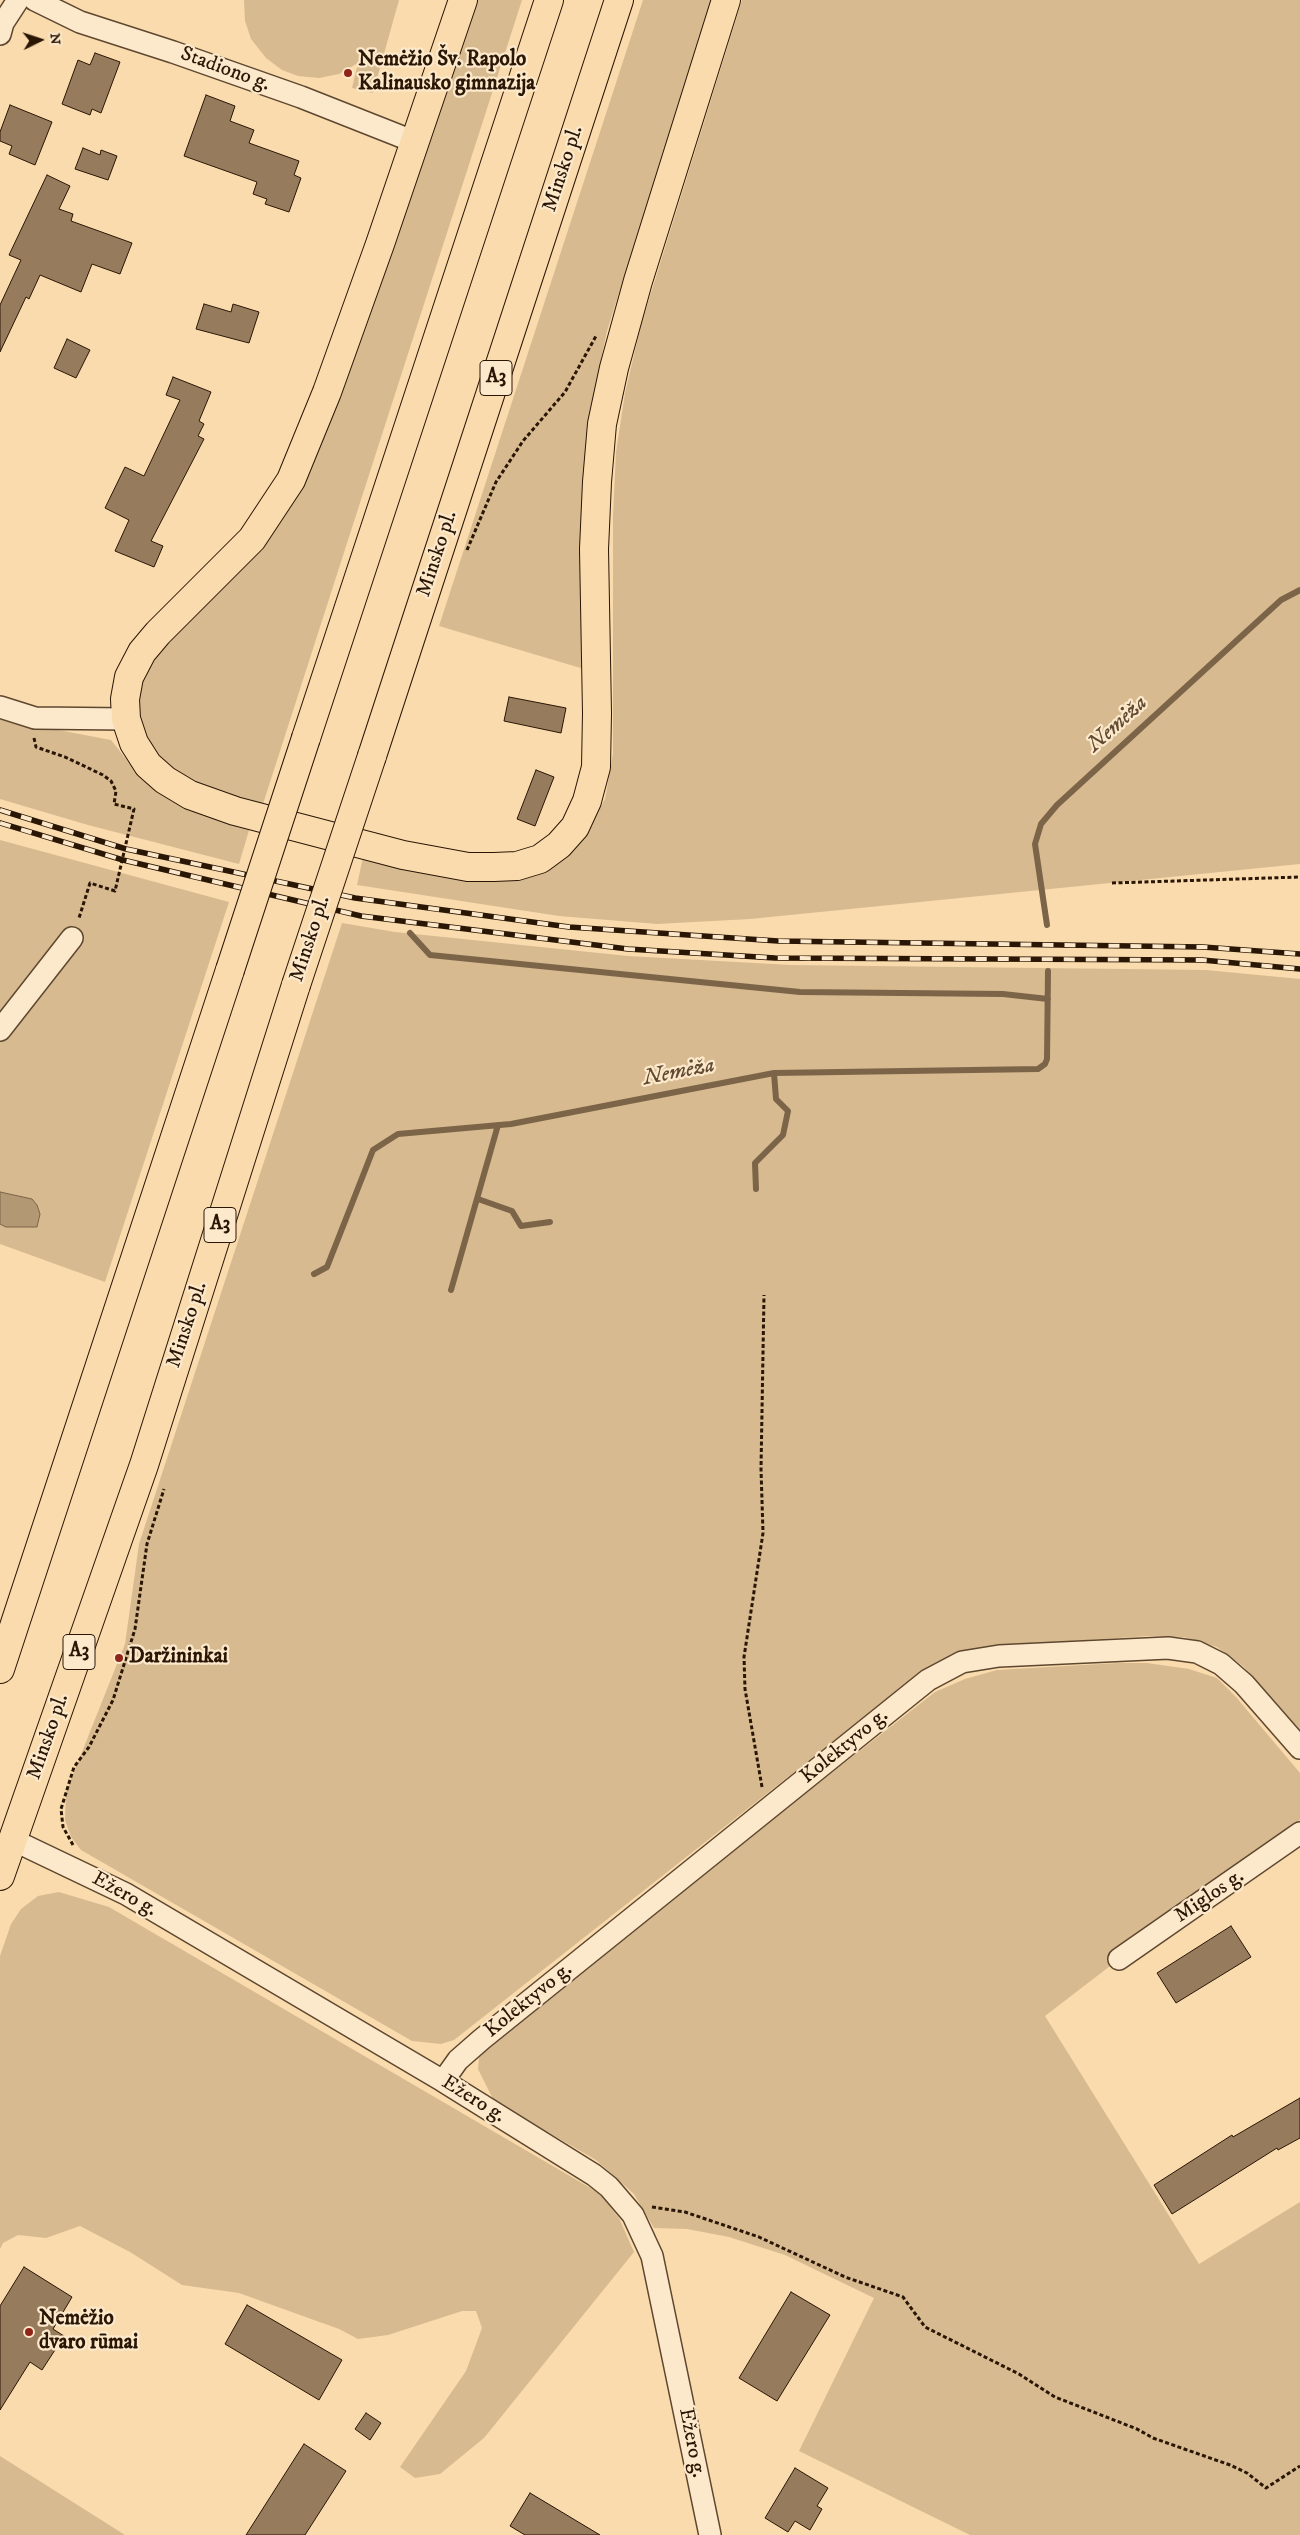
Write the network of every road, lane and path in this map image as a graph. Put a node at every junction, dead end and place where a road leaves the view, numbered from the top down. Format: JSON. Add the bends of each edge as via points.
{"nodes":[{"id":1,"x":18,"y":0,"type":"edge"},
{"id":2,"x":35,"y":0,"type":"edge"},
{"id":3,"x":463,"y":0,"type":"edge"},
{"id":4,"x":549,"y":0,"type":"edge"},
{"id":5,"x":619,"y":0,"type":"edge"},
{"id":6,"x":726,"y":0,"type":"edge"},
{"id":7,"x":0,"y":34,"type":"edge"},
{"id":8,"x":415,"y":142,"type":"junction"},
{"id":9,"x":599,"y":331,"type":"dead end"},
{"id":10,"x":467,"y":551,"type":"dead end"},
{"id":11,"x":0,"y":707,"type":"edge"},
{"id":12,"x":35,"y":718,"type":"junction"},
{"id":13,"x":126,"y":719,"type":"junction"},
{"id":14,"x":1300,"y":877,"type":"edge"},
{"id":15,"x":1112,"y":883,"type":"dead end"},
{"id":16,"x":72,"y":938,"type":"joint"},
{"id":17,"x":0,"y":1030,"type":"edge"},
{"id":18,"x":764,"y":1295,"type":"dead end"},
{"id":19,"x":164,"y":1487,"type":"dead end"},
{"id":20,"x":0,"y":1669,"type":"edge"},
{"id":21,"x":1300,"y":1748,"type":"edge"},
{"id":22,"x":767,"y":1810,"type":"junction"},
{"id":23,"x":1300,"y":1833,"type":"edge"},
{"id":24,"x":13,"y":1840,"type":"junction"},
{"id":25,"x":79,"y":1851,"type":"dead end"},
{"id":26,"x":0,"y":1876,"type":"edge"},
{"id":27,"x":1119,"y":1959,"type":"dead end"},
{"id":28,"x":443,"y":2081,"type":"junction"},
{"id":29,"x":622,"y":2202,"type":"junction"},
{"id":30,"x":1300,"y":2466,"type":"edge"},
{"id":31,"x":710,"y":2535,"type":"edge"}],
"edges":[{"from":1,"to":7,"type":"street"},
{"from":2,"to":8,"type":"street","name":"Stadiono g.","via":[[80,22],[292,94]]},
{"from":3,"to":8,"type":"highway"},
{"from":4,"to":20,"type":"highway","bridge":true},
{"from":5,"to":24,"type":"highway","name":"Minsko pl.","number":"A3","bridge":true,"via":[[296,985],[144,1465]]},
{"from":6,"to":13,"type":"highway","via":[[638,282],[602,424],[594,550],[596,767],[587,801],[575,827],[540,859],[517,866],[468,866],[403,855],[235,811],[190,795],[148,765],[134,743]]},
{"from":8,"to":13,"type":"highway","via":[[327,392],[291,480],[252,539],[142,652],[129,677]]},
{"from":9,"to":10,"type":"path","via":[[565,392],[523,441],[496,482]]},
{"from":11,"to":12,"type":"street"},
{"from":12,"to":13,"type":"street"},
{"from":12,"to":16,"type":"path","via":[[36,747],[103,775],[116,791],[114,804],[134,809],[115,891],[90,883]]},
{"from":14,"to":15,"type":"path"},
{"from":16,"to":17,"type":"street"},
{"from":18,"to":22,"type":"path","via":[[763,1533],[744,1657],[753,1746]]},
{"from":19,"to":25,"type":"path","via":[[147,1544],[135,1629],[113,1700],[74,1767],[61,1809],[63,1827]]},
{"from":21,"to":22,"type":"street","name":"Kolektyvo g.","via":[[1244,1684],[1221,1664],[1197,1652],[1168,1648],[999,1656],[962,1662],[928,1680]]},
{"from":22,"to":28,"type":"street","name":"Kolektyvo g.","via":[[482,2039],[458,2060]]},
{"from":23,"to":27,"type":"street","name":"Miglos g."},
{"from":24,"to":26,"type":"highway","name":"Minsko pl.","number":"A3"},
{"from":24,"to":28,"type":"street","name":"Ežero g.","via":[[126,1894]]},
{"from":28,"to":29,"type":"street","name":"Ežero g.","via":[[594,2175]]},
{"from":29,"to":30,"type":"path","via":[[685,2212],[731,2227],[845,2277],[903,2297],[925,2327],[1019,2374],[1055,2397],[1153,2438],[1230,2465],[1266,2488]]},
{"from":29,"to":31,"type":"street","name":"Ežero g.","via":[[633,2215],[652,2256]]}]}
